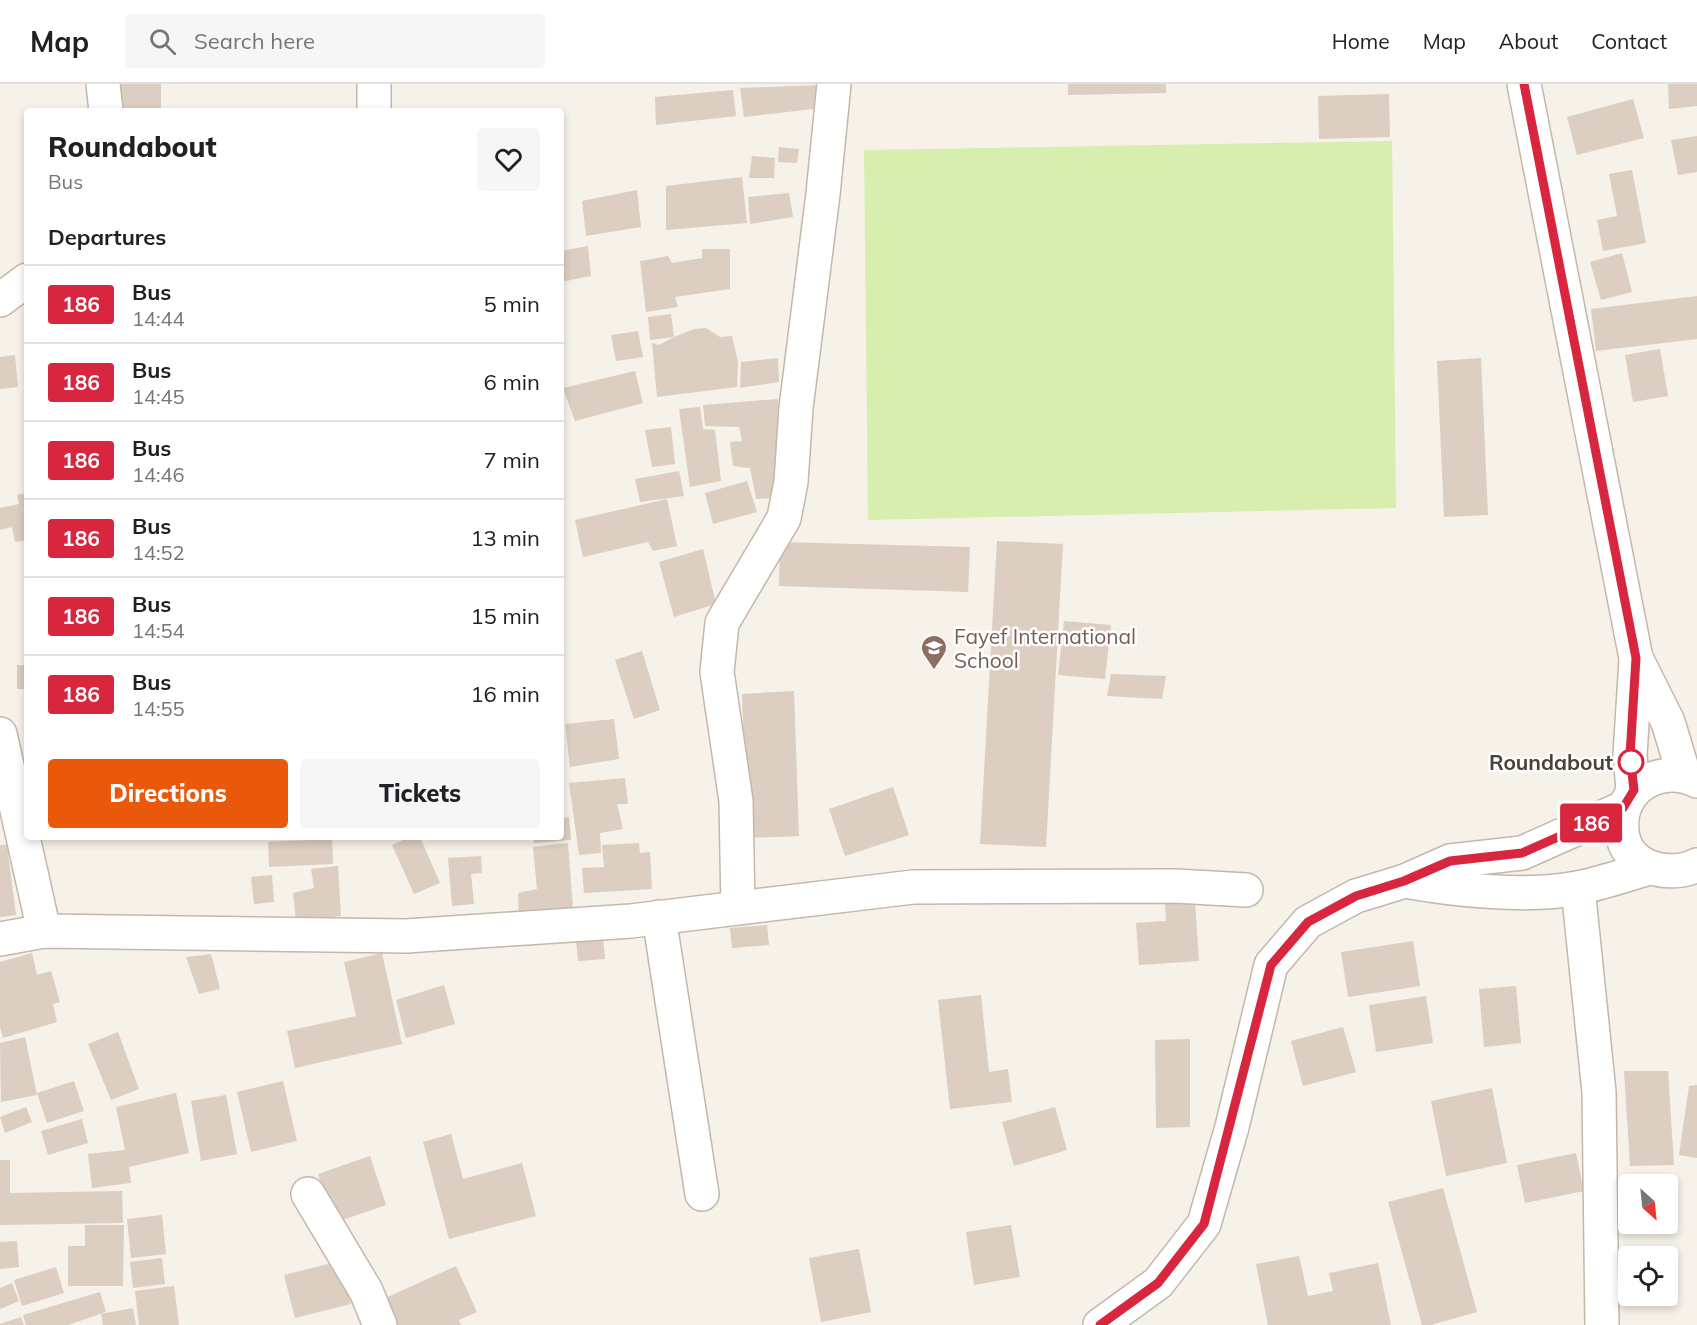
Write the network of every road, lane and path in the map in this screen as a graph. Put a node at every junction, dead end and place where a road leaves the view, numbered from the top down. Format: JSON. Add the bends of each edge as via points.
{"nodes":[{"id":1,"x":103,"y":84,"type":"edge"},
{"id":2,"x":374,"y":84,"type":"edge"},
{"id":3,"x":834,"y":84,"type":"edge"},
{"id":4,"x":1524,"y":84,"type":"edge"},
{"id":5,"x":106,"y":108,"type":"edge"},
{"id":6,"x":374,"y":108,"type":"edge"},
{"id":7,"x":24,"y":282,"type":"edge"},
{"id":8,"x":0,"y":300,"type":"edge"},
{"id":9,"x":1636,"y":658,"type":"junction"},
{"id":10,"x":0,"y":734,"type":"edge"},
{"id":11,"x":1690,"y":778,"type":"edge"},
{"id":12,"x":1628,"y":799,"type":"junction"},
{"id":13,"x":1697,"y":865,"type":"edge"},
{"id":14,"x":1649,"y":868,"type":"junction"},
{"id":15,"x":1404,"y":881,"type":"junction"},
{"id":16,"x":1578,"y":888,"type":"junction"},
{"id":17,"x":1246,"y":890,"type":"dead end"},
{"id":18,"x":738,"y":908,"type":"junction"},
{"id":19,"x":659,"y":918,"type":"junction"},
{"id":20,"x":44,"y":931,"type":"junction"},
{"id":21,"x":0,"y":939,"type":"edge"},
{"id":22,"x":308,"y":1194,"type":"dead end"},
{"id":23,"x":702,"y":1194,"type":"dead end"},
{"id":24,"x":380,"y":1325,"type":"edge"},
{"id":25,"x":1100,"y":1325,"type":"edge"},
{"id":26,"x":1602,"y":1325,"type":"edge"}],
"edges":[{"from":1,"to":5,"type":"street"},
{"from":2,"to":6,"type":"street"},
{"from":3,"to":18,"type":"street","via":[[786,509],[721,633],[717,672],[736,801]]},
{"from":4,"to":9,"type":"street"},
{"from":7,"to":8,"type":"street"},
{"from":9,"to":11,"type":"street"},
{"from":9,"to":12,"type":"street"},
{"from":10,"to":20,"type":"street"},
{"from":11,"to":12,"type":"street","via":[[1666,774],[1648,779]]},
{"from":12,"to":14,"type":"street","via":[[1621,832],[1631,854]]},
{"from":12,"to":15,"type":"street","via":[[1522,853],[1450,861]]},
{"from":13,"to":14,"type":"street","via":[[1666,873]]},
{"from":14,"to":16,"type":"street"},
{"from":15,"to":16,"type":"street","via":[[1456,891]]},
{"from":15,"to":25,"type":"street","via":[[1356,896],[1308,922],[1271,965],[1204,1224],[1158,1283]]},
{"from":16,"to":26,"type":"street","via":[[1599,1092]]},
{"from":17,"to":18,"type":"street","via":[[1176,886],[914,887]]},
{"from":18,"to":19,"type":"street"},
{"from":19,"to":20,"type":"street","via":[[406,936]]},
{"from":19,"to":23,"type":"street"},
{"from":20,"to":21,"type":"street"},
{"from":22,"to":24,"type":"street","via":[[366,1291]]}]}
